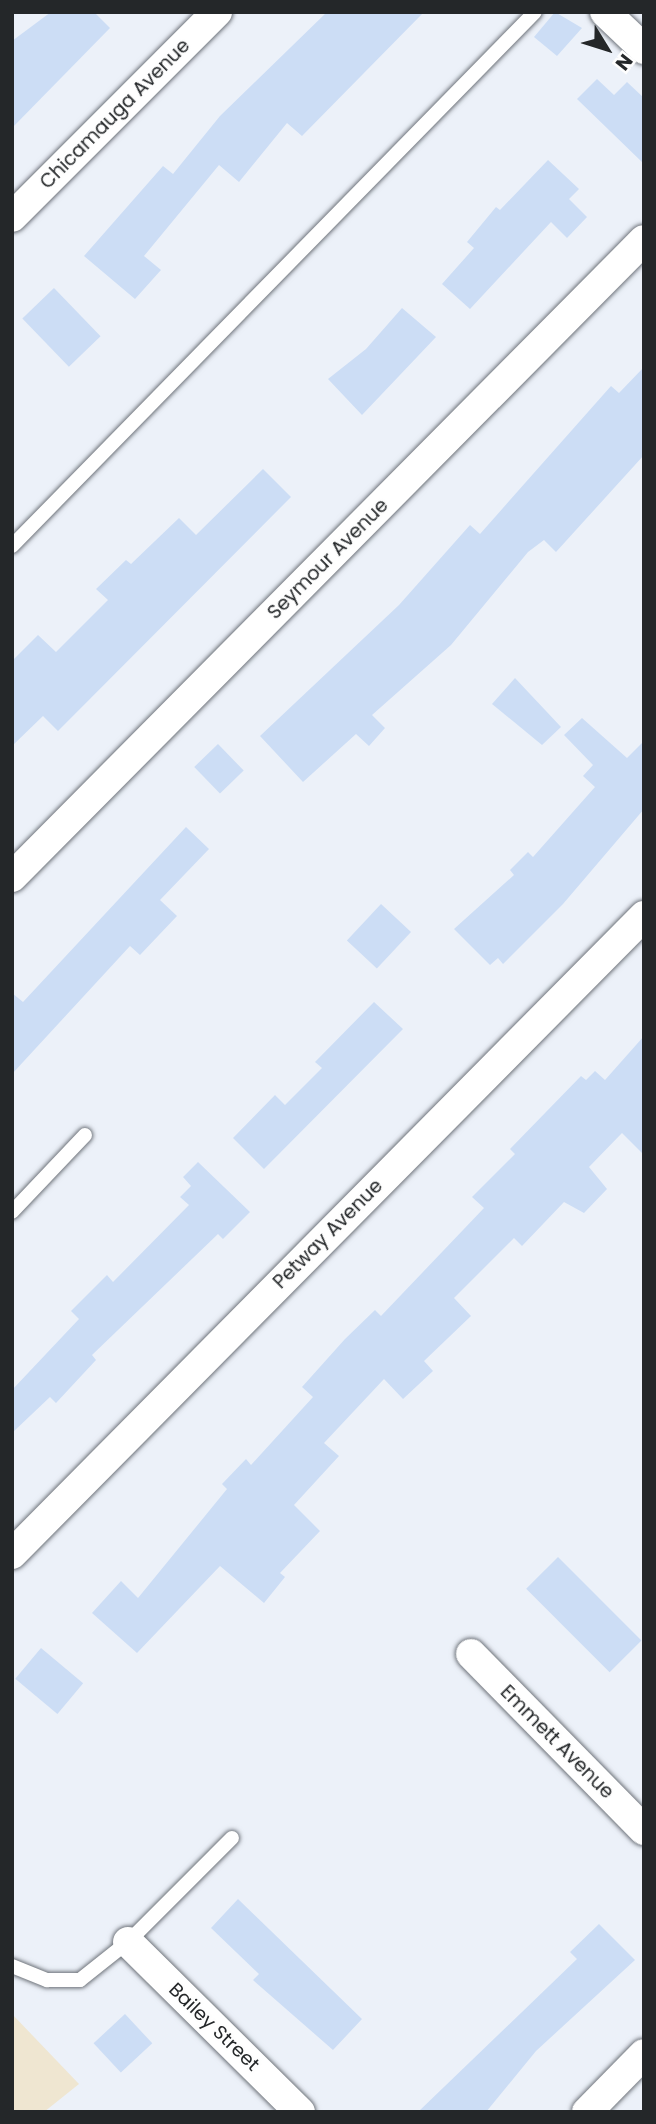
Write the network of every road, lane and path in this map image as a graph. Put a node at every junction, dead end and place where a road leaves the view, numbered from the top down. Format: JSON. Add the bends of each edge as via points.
{"nodes":[{"id":1,"x":217,"y":12,"type":"edge"},
{"id":2,"x":535,"y":12,"type":"edge"},
{"id":3,"x":605,"y":12,"type":"edge"},
{"id":4,"x":644,"y":49,"type":"edge"},
{"id":5,"x":12,"y":217,"type":"edge"},
{"id":6,"x":644,"y":240,"type":"edge"},
{"id":7,"x":12,"y":546,"type":"edge"},
{"id":8,"x":12,"y":877,"type":"edge"},
{"id":9,"x":644,"y":916,"type":"edge"},
{"id":10,"x":85,"y":1135,"type":"dead end"},
{"id":11,"x":12,"y":1212,"type":"edge"},
{"id":12,"x":12,"y":1554,"type":"edge"},
{"id":13,"x":471,"y":1654,"type":"dead end"},
{"id":14,"x":644,"y":1830,"type":"edge"},
{"id":15,"x":232,"y":1838,"type":"dead end"},
{"id":16,"x":128,"y":1942,"type":"junction"},
{"id":17,"x":12,"y":1966,"type":"edge"},
{"id":18,"x":644,"y":2054,"type":"edge"},
{"id":19,"x":300,"y":2112,"type":"edge"},
{"id":20,"x":587,"y":2112,"type":"edge"}],
"edges":[{"from":1,"to":5,"type":"street","name":"Chicamauga Avenue"},
{"from":2,"to":7,"type":"lane"},
{"from":3,"to":4,"type":"street"},
{"from":6,"to":8,"type":"street","name":"Seymour Avenue"},
{"from":9,"to":12,"type":"street","name":"Petway Avenue"},
{"from":10,"to":11,"type":"lane"},
{"from":13,"to":14,"type":"street","name":"Emmett Avenue"},
{"from":15,"to":16,"type":"lane"},
{"from":16,"to":17,"type":"lane","via":[[80,1980],[47,1980]]},
{"from":16,"to":19,"type":"street","name":"Bailey Street"},
{"from":18,"to":20,"type":"street"}]}
